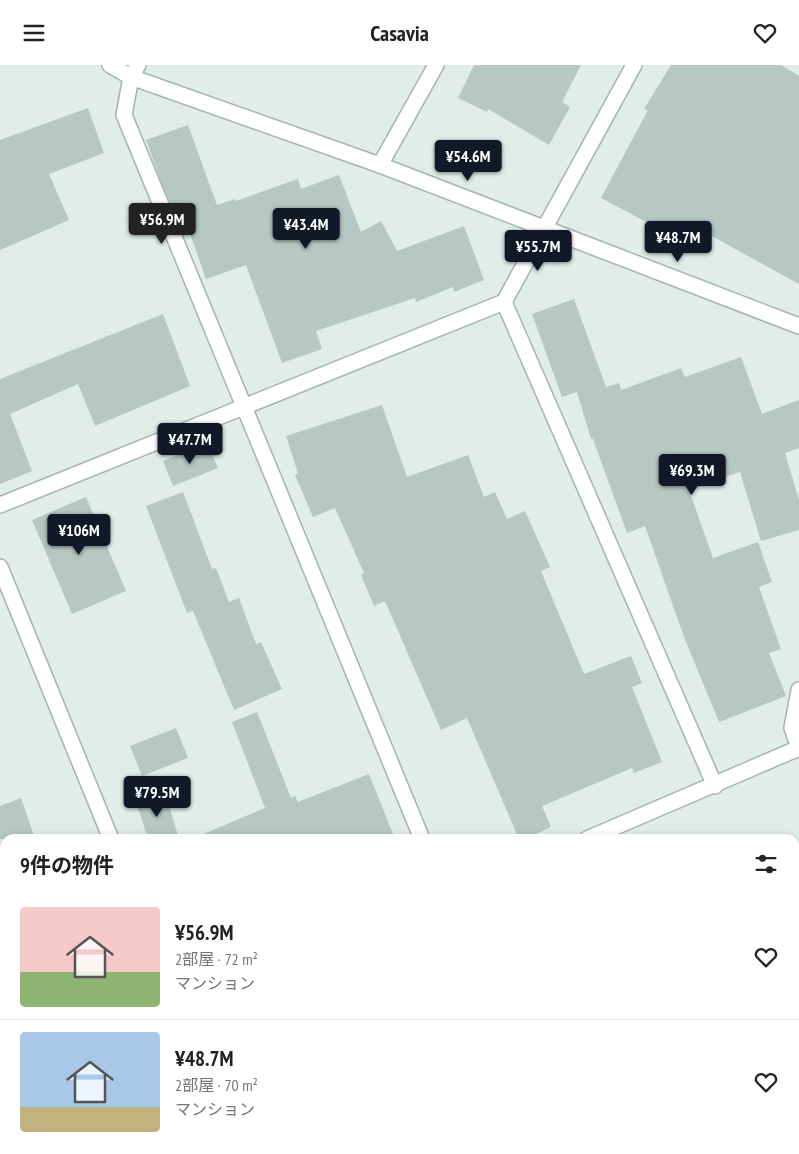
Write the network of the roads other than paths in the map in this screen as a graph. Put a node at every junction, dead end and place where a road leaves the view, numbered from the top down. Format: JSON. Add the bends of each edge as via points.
{"nodes":[{"id":1,"x":110,"y":65,"type":"edge"},
{"id":2,"x":436,"y":65,"type":"edge"},
{"id":3,"x":634,"y":65,"type":"edge"},
{"id":4,"x":134,"y":71,"type":"edge"},
{"id":5,"x":380,"y":165,"type":"junction"},
{"id":6,"x":546,"y":227,"type":"junction"},
{"id":7,"x":504,"y":302,"type":"junction"},
{"id":8,"x":799,"y":326,"type":"edge"},
{"id":9,"x":245,"y":407,"type":"junction"},
{"id":10,"x":0,"y":505,"type":"edge"},
{"id":11,"x":0,"y":567,"type":"edge"},
{"id":12,"x":799,"y":690,"type":"edge"},
{"id":13,"x":799,"y":748,"type":"edge"},
{"id":14,"x":714,"y":786,"type":"junction"},
{"id":15,"x":109,"y":834,"type":"edge"},
{"id":16,"x":420,"y":834,"type":"edge"},
{"id":17,"x":599,"y":834,"type":"edge"}],
"edges":[{"from":1,"to":4,"type":"street"},
{"from":2,"to":5,"type":"street"},
{"from":3,"to":6,"type":"street"},
{"from":4,"to":5,"type":"street"},
{"from":4,"to":9,"type":"street","via":[[124,115]]},
{"from":5,"to":6,"type":"street"},
{"from":6,"to":7,"type":"street"},
{"from":6,"to":8,"type":"street"},
{"from":7,"to":9,"type":"street"},
{"from":7,"to":14,"type":"street"},
{"from":9,"to":10,"type":"street"},
{"from":9,"to":16,"type":"street"},
{"from":11,"to":15,"type":"street"},
{"from":12,"to":13,"type":"street","via":[[792,728]]},
{"from":13,"to":14,"type":"street"},
{"from":14,"to":17,"type":"street"}]}
